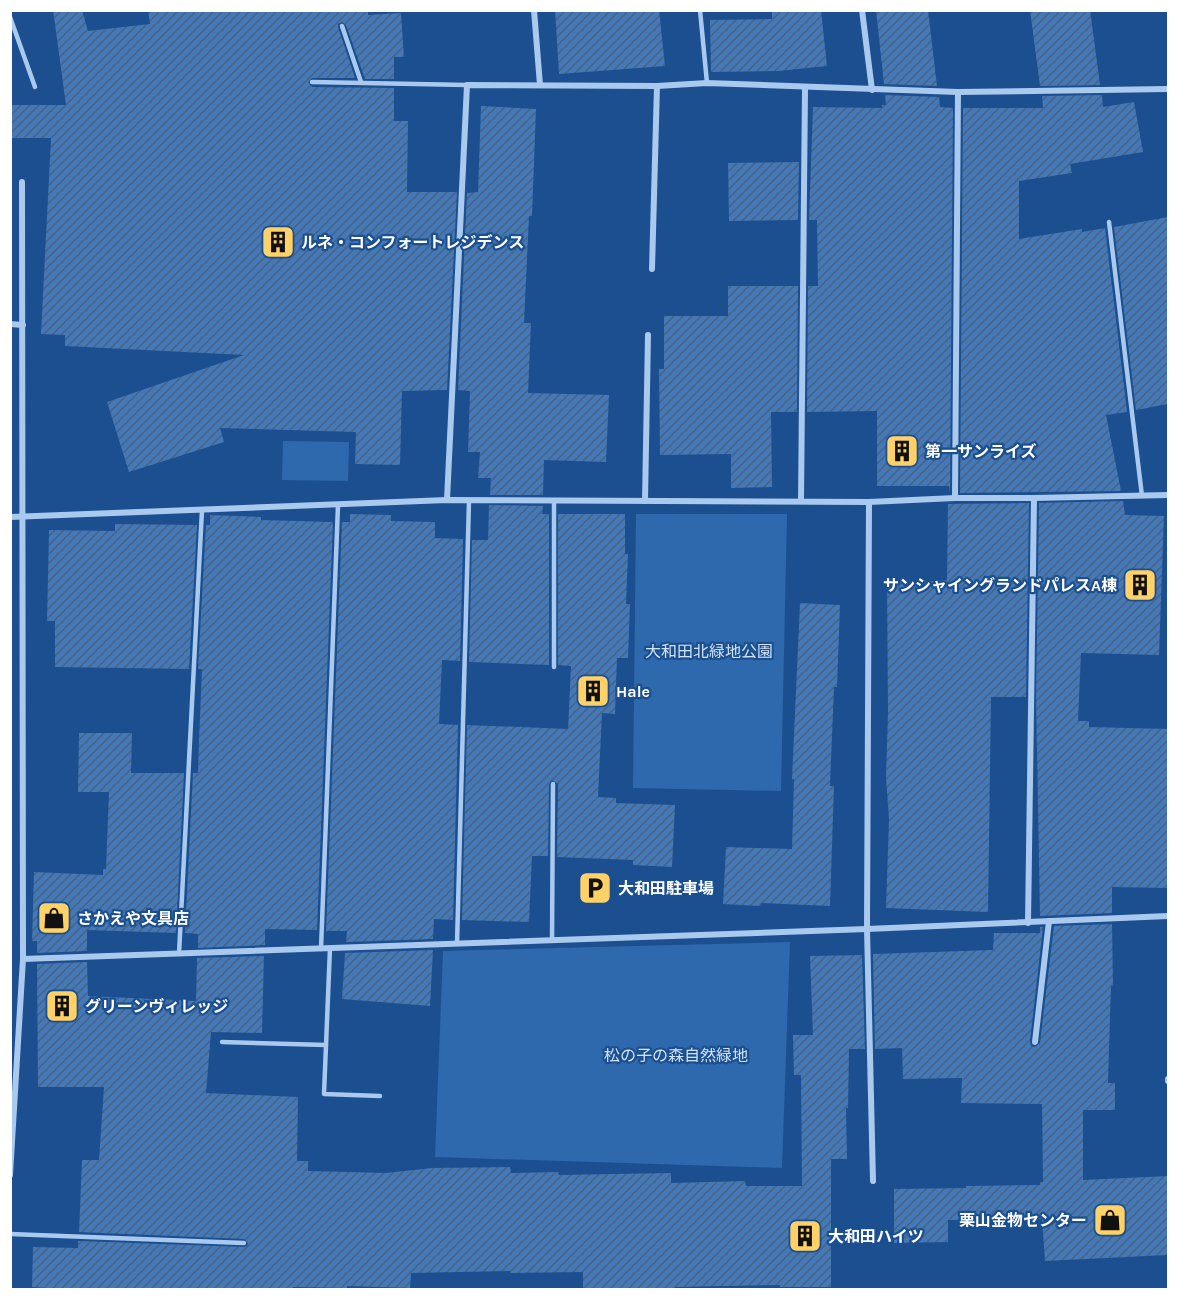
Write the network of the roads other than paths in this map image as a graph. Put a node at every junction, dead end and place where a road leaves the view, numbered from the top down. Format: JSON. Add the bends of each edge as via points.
{"nodes":[{"id":1,"x":534,"y":10,"type":"edge"},
{"id":2,"x":700,"y":10,"type":"edge"},
{"id":3,"x":862,"y":10,"type":"edge"},
{"id":4,"x":10,"y":17,"type":"edge"},
{"id":5,"x":342,"y":26,"type":"dead end"},
{"id":6,"x":312,"y":82,"type":"dead end"},
{"id":7,"x":361,"y":82,"type":"junction"},
{"id":8,"x":707,"y":83,"type":"junction"},
{"id":9,"x":467,"y":85,"type":"junction"},
{"id":10,"x":540,"y":85,"type":"junction"},
{"id":11,"x":657,"y":86,"type":"junction"},
{"id":12,"x":35,"y":87,"type":"dead end"},
{"id":13,"x":805,"y":88,"type":"junction"},
{"id":14,"x":1168,"y":89,"type":"edge"},
{"id":15,"x":872,"y":90,"type":"junction"},
{"id":16,"x":958,"y":92,"type":"junction"},
{"id":17,"x":22,"y":182,"type":"dead end"},
{"id":18,"x":1109,"y":222,"type":"dead end"},
{"id":19,"x":652,"y":269,"type":"dead end"},
{"id":20,"x":10,"y":324,"type":"edge"},
{"id":21,"x":23,"y":325,"type":"junction"},
{"id":22,"x":648,"y":335,"type":"dead end"},
{"id":23,"x":1168,"y":495,"type":"edge"},
{"id":24,"x":1142,"y":496,"type":"junction"},
{"id":25,"x":955,"y":498,"type":"junction"},
{"id":26,"x":1034,"y":498,"type":"junction"},
{"id":27,"x":447,"y":500,"type":"junction"},
{"id":28,"x":469,"y":501,"type":"junction"},
{"id":29,"x":645,"y":501,"type":"junction"},
{"id":30,"x":801,"y":501,"type":"junction"},
{"id":31,"x":554,"y":502,"type":"junction"},
{"id":32,"x":869,"y":502,"type":"junction"},
{"id":33,"x":338,"y":505,"type":"junction"},
{"id":34,"x":202,"y":510,"type":"junction"},
{"id":35,"x":10,"y":517,"type":"edge"},
{"id":36,"x":23,"y":518,"type":"junction"},
{"id":37,"x":554,"y":667,"type":"dead end"},
{"id":38,"x":553,"y":784,"type":"dead end"},
{"id":39,"x":1168,"y":916,"type":"edge"},
{"id":40,"x":1049,"y":921,"type":"junction"},
{"id":41,"x":1028,"y":923,"type":"junction"},
{"id":42,"x":867,"y":929,"type":"junction"},
{"id":43,"x":552,"y":941,"type":"junction"},
{"id":44,"x":457,"y":944,"type":"junction"},
{"id":45,"x":330,"y":948,"type":"junction"},
{"id":46,"x":321,"y":949,"type":"junction"},
{"id":47,"x":179,"y":954,"type":"junction"},
{"id":48,"x":23,"y":959,"type":"junction"},
{"id":49,"x":222,"y":1042,"type":"dead end"},
{"id":50,"x":1035,"y":1042,"type":"dead end"},
{"id":51,"x":326,"y":1045,"type":"junction"},
{"id":52,"x":380,"y":1096,"type":"dead end"},
{"id":53,"x":10,"y":1175,"type":"edge"},
{"id":54,"x":873,"y":1181,"type":"dead end"},
{"id":55,"x":10,"y":1234,"type":"edge"},
{"id":56,"x":244,"y":1243,"type":"dead end"}],
"edges":[{"from":1,"to":10,"type":"street"},
{"from":2,"to":8,"type":"lane"},
{"from":3,"to":15,"type":"street"},
{"from":4,"to":12,"type":"lane"},
{"from":5,"to":7,"type":"lane"},
{"from":6,"to":7,"type":"lane"},
{"from":7,"to":9,"type":"lane"},
{"from":8,"to":11,"type":"street"},
{"from":8,"to":13,"type":"street"},
{"from":9,"to":10,"type":"street"},
{"from":9,"to":27,"type":"street"},
{"from":10,"to":11,"type":"street"},
{"from":11,"to":19,"type":"street"},
{"from":13,"to":15,"type":"street"},
{"from":13,"to":30,"type":"street"},
{"from":14,"to":16,"type":"street"},
{"from":15,"to":16,"type":"street"},
{"from":16,"to":25,"type":"street"},
{"from":17,"to":21,"type":"street"},
{"from":18,"to":24,"type":"lane"},
{"from":20,"to":21,"type":"street"},
{"from":21,"to":36,"type":"street"},
{"from":22,"to":29,"type":"street"},
{"from":23,"to":24,"type":"street"},
{"from":24,"to":26,"type":"street"},
{"from":25,"to":26,"type":"street"},
{"from":25,"to":32,"type":"street"},
{"from":26,"to":41,"type":"street"},
{"from":27,"to":28,"type":"street"},
{"from":27,"to":33,"type":"street"},
{"from":28,"to":31,"type":"street"},
{"from":28,"to":44,"type":"lane"},
{"from":29,"to":30,"type":"street"},
{"from":29,"to":31,"type":"street"},
{"from":30,"to":32,"type":"street"},
{"from":31,"to":37,"type":"lane"},
{"from":32,"to":42,"type":"street"},
{"from":33,"to":34,"type":"street"},
{"from":33,"to":46,"type":"lane"},
{"from":34,"to":36,"type":"street"},
{"from":34,"to":47,"type":"lane"},
{"from":35,"to":36,"type":"street"},
{"from":36,"to":48,"type":"street"},
{"from":38,"to":43,"type":"lane"},
{"from":39,"to":40,"type":"street"},
{"from":40,"to":41,"type":"street"},
{"from":40,"to":50,"type":"street"},
{"from":41,"to":42,"type":"street"},
{"from":42,"to":43,"type":"street"},
{"from":42,"to":54,"type":"street"},
{"from":43,"to":44,"type":"street"},
{"from":44,"to":45,"type":"street"},
{"from":45,"to":46,"type":"street"},
{"from":45,"to":51,"type":"lane"},
{"from":46,"to":47,"type":"street"},
{"from":47,"to":48,"type":"street"},
{"from":48,"to":53,"type":"street"},
{"from":49,"to":51,"type":"lane"},
{"from":51,"to":52,"type":"lane","via":[[324,1094]]},
{"from":55,"to":56,"type":"lane"}]}
